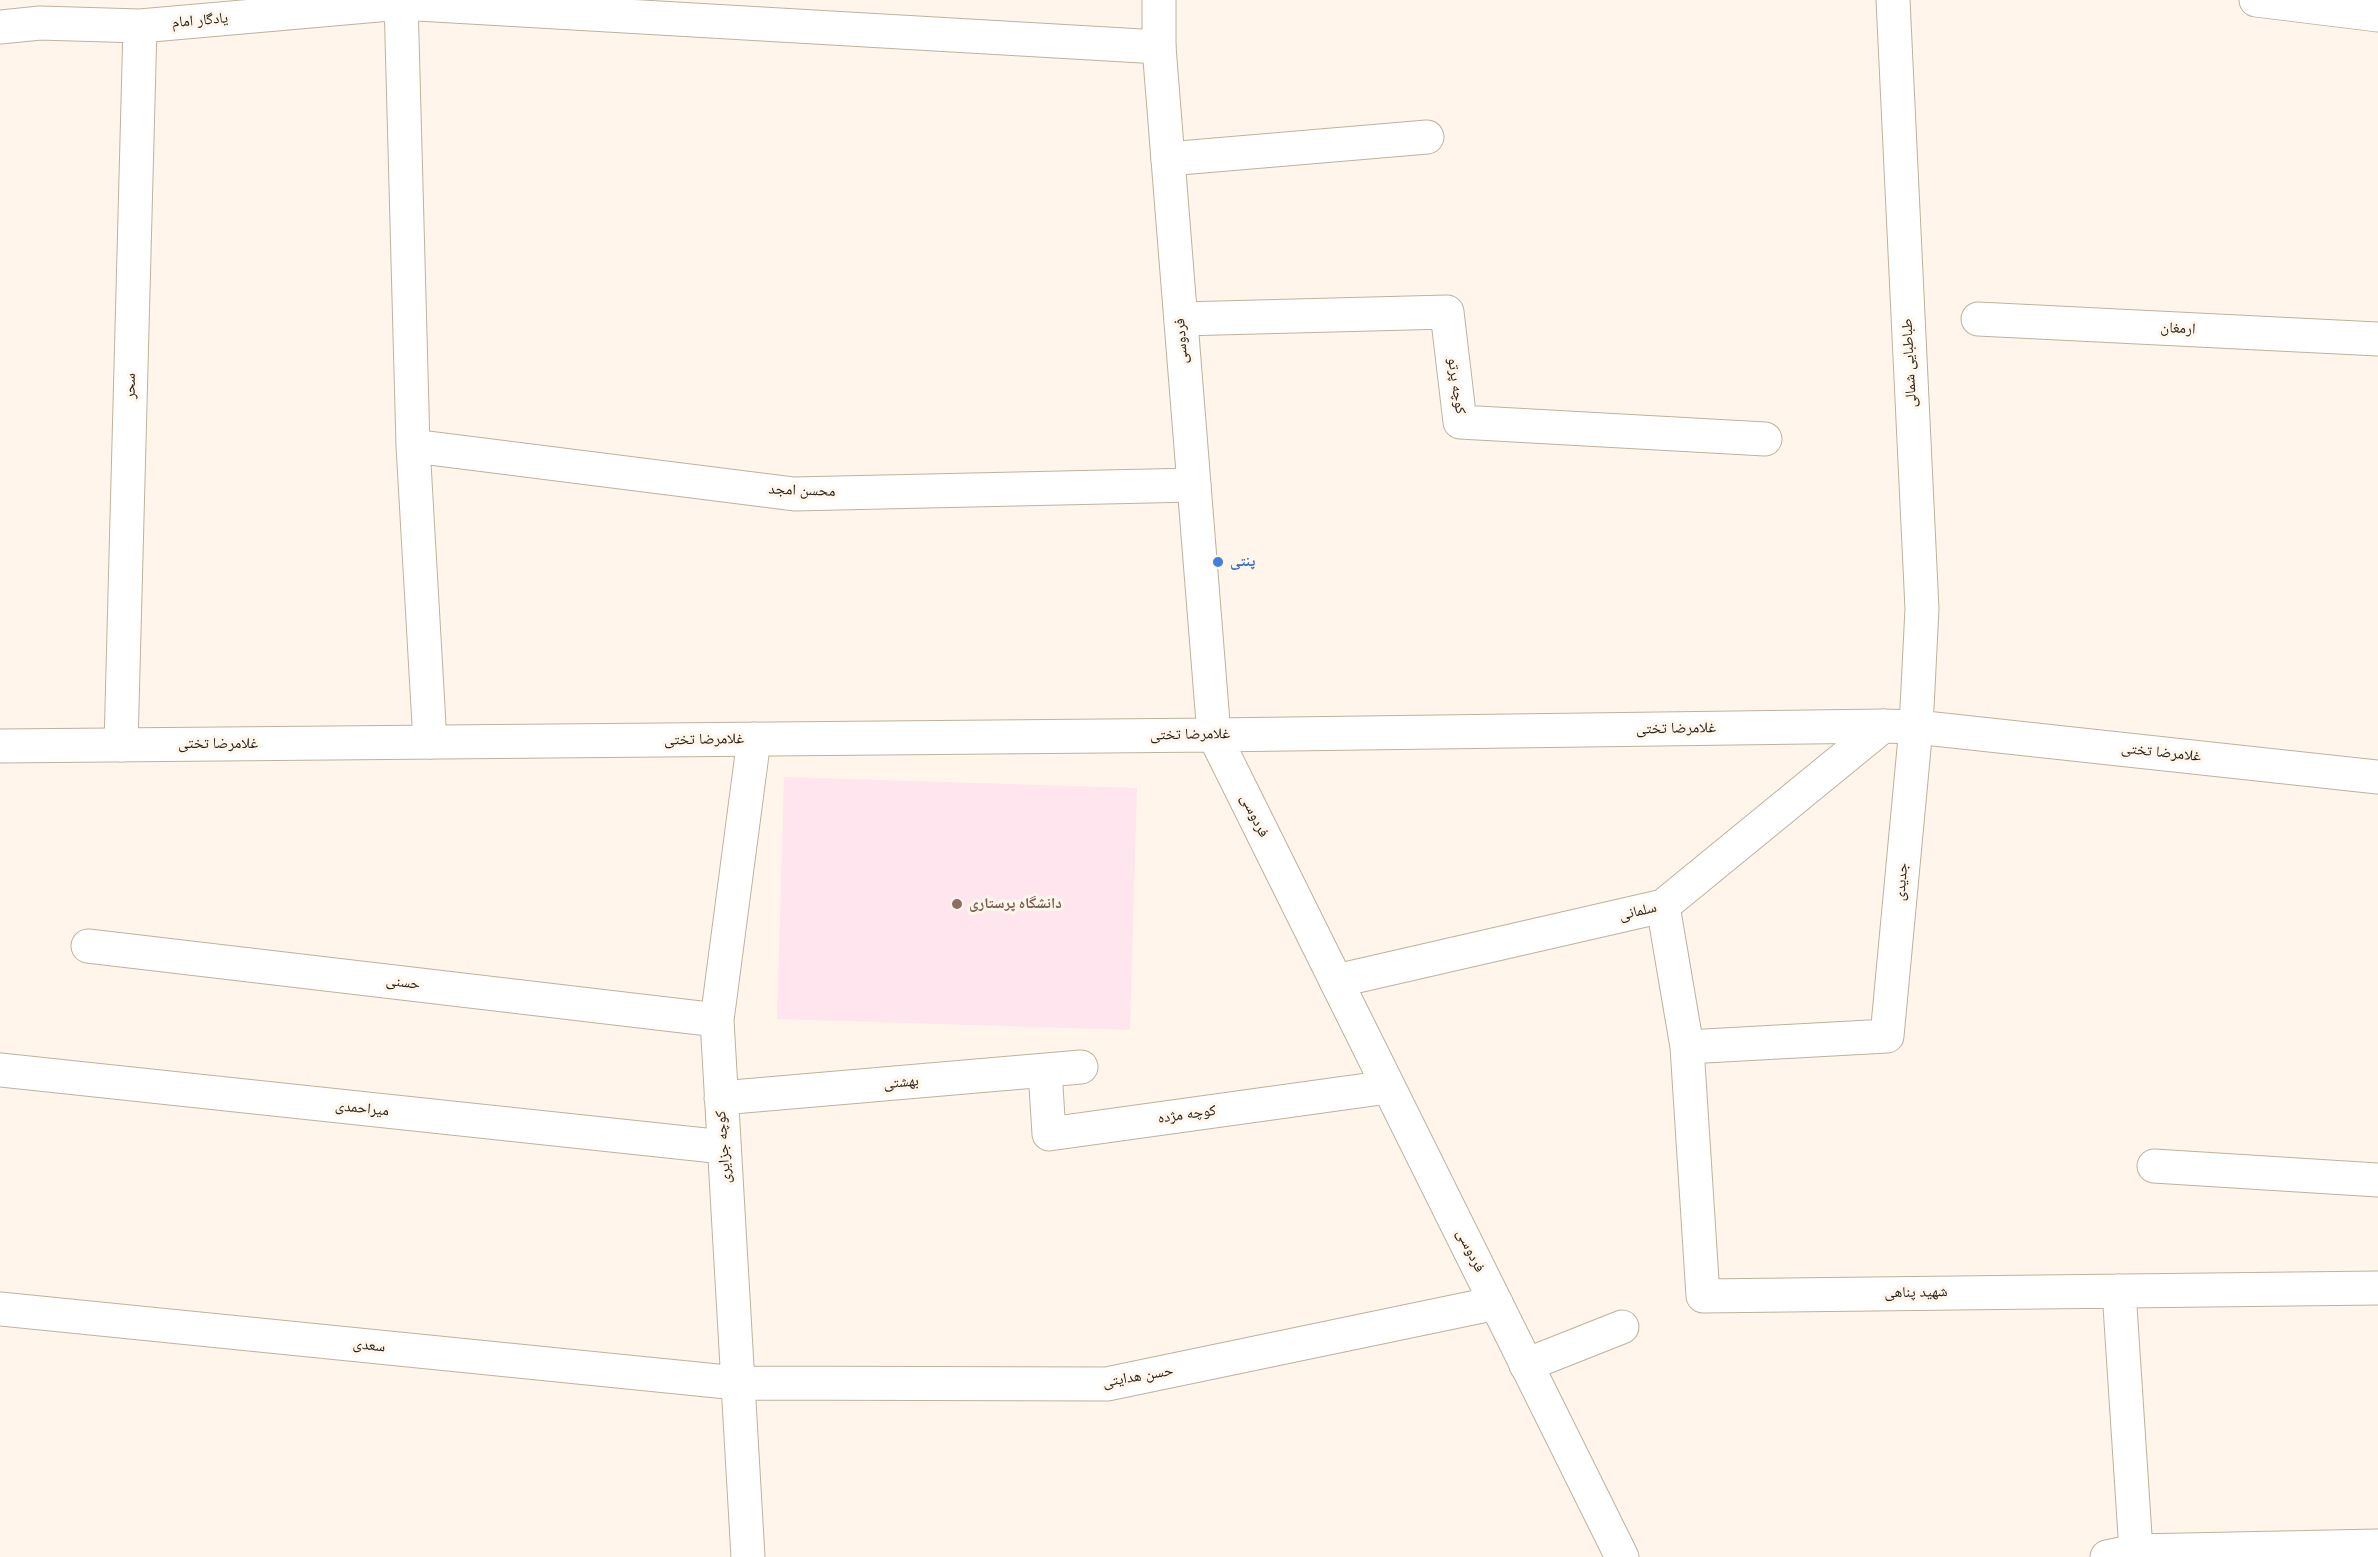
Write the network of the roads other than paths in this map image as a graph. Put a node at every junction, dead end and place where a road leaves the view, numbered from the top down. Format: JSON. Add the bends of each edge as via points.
{"nodes":[{"id":1,"x":1159,"y":0,"type":"edge"},
{"id":2,"x":1893,"y":0,"type":"edge"},
{"id":3,"x":2256,"y":0,"type":"edge"},
{"id":4,"x":401,"y":1,"type":"edge"},
{"id":5,"x":2378,"y":15,"type":"edge"},
{"id":6,"x":140,"y":26,"type":"junction"},
{"id":7,"x":0,"y":27,"type":"edge"},
{"id":8,"x":1160,"y":47,"type":"junction"},
{"id":9,"x":1427,"y":137,"type":"dead end"},
{"id":10,"x":1168,"y":159,"type":"junction"},
{"id":11,"x":1180,"y":319,"type":"junction"},
{"id":12,"x":1978,"y":319,"type":"dead end"},
{"id":13,"x":2378,"y":339,"type":"edge"},
{"id":14,"x":1765,"y":439,"type":"dead end"},
{"id":15,"x":414,"y":446,"type":"junction"},
{"id":16,"x":1194,"y":485,"type":"junction"},
{"id":17,"x":1883,"y":726,"type":"junction"},
{"id":18,"x":1916,"y":727,"type":"junction"},
{"id":19,"x":1214,"y":735,"type":"junction"},
{"id":20,"x":754,"y":739,"type":"junction"},
{"id":21,"x":430,"y":742,"type":"junction"},
{"id":22,"x":122,"y":745,"type":"junction"},
{"id":23,"x":0,"y":746,"type":"edge"},
{"id":24,"x":2378,"y":777,"type":"edge"},
{"id":25,"x":1663,"y":906,"type":"junction"},
{"id":26,"x":88,"y":946,"type":"dead end"},
{"id":27,"x":1336,"y":981,"type":"junction"},
{"id":28,"x":717,"y":1020,"type":"junction"},
{"id":29,"x":1687,"y":1047,"type":"junction"},
{"id":30,"x":1081,"y":1067,"type":"dead end"},
{"id":31,"x":1045,"y":1070,"type":"junction"},
{"id":32,"x":0,"y":1071,"type":"edge"},
{"id":33,"x":1388,"y":1087,"type":"junction"},
{"id":34,"x":721,"y":1098,"type":"junction"},
{"id":35,"x":724,"y":1147,"type":"junction"},
{"id":36,"x":2154,"y":1166,"type":"dead end"},
{"id":37,"x":2378,"y":1180,"type":"edge"},
{"id":38,"x":2378,"y":1288,"type":"edge"},
{"id":39,"x":2119,"y":1291,"type":"junction"},
{"id":40,"x":1496,"y":1303,"type":"junction"},
{"id":41,"x":0,"y":1309,"type":"edge"},
{"id":42,"x":1622,"y":1327,"type":"dead end"},
{"id":43,"x":1526,"y":1365,"type":"junction"},
{"id":44,"x":737,"y":1383,"type":"junction"},
{"id":45,"x":2378,"y":1546,"type":"edge"},
{"id":46,"x":2122,"y":1554,"type":"edge"},
{"id":47,"x":748,"y":1557,"type":"edge"},
{"id":48,"x":1622,"y":1557,"type":"edge"}],
"edges":[{"from":1,"to":8,"type":"street","name":"فردوسی"},
{"from":2,"to":18,"type":"street","name":"طباطبایی شمالی","via":[[1922,609]]},
{"from":3,"to":5,"type":"street"},
{"from":4,"to":6,"type":"street","name":"یادگار امام"},
{"from":4,"to":8,"type":"street","name":"یادگار امام"},
{"from":4,"to":15,"type":"street"},
{"from":6,"to":7,"type":"street","name":"یادگار امام","via":[[40,23]]},
{"from":6,"to":22,"type":"street","name":"سحر"},
{"from":8,"to":10,"type":"street","name":"فردوسی"},
{"from":9,"to":10,"type":"street"},
{"from":10,"to":11,"type":"street","name":"فردوسی"},
{"from":11,"to":14,"type":"street","name":"کوچه پرتو","via":[[1447,312],[1460,422]]},
{"from":11,"to":16,"type":"street","name":"فردوسی"},
{"from":12,"to":13,"type":"street","name":"ارمغان"},
{"from":15,"to":16,"type":"street","name":"محسن امجد","via":[[795,494]]},
{"from":15,"to":21,"type":"street"},
{"from":16,"to":19,"type":"street","name":"فردوسی"},
{"from":17,"to":18,"type":"street","name":"غلامرضا تختی"},
{"from":17,"to":19,"type":"street","name":"غلامرضا تختی"},
{"from":17,"to":25,"type":"street","name":"سلمانی"},
{"from":18,"to":24,"type":"street","name":"غلامرضا تختی"},
{"from":18,"to":29,"type":"street","name":"جدیدی","via":[[1887,1036]]},
{"from":19,"to":20,"type":"street","name":"غلامرضا تختی"},
{"from":19,"to":27,"type":"street","name":"فردوسی"},
{"from":20,"to":21,"type":"street","name":"غلامرضا تختی"},
{"from":20,"to":28,"type":"street","name":"کوچه جزایری"},
{"from":21,"to":22,"type":"street","name":"غلامرضا تختی"},
{"from":22,"to":23,"type":"street","name":"غلامرضا تختی"},
{"from":25,"to":27,"type":"street","name":"سلمانی"},
{"from":25,"to":29,"type":"street"},
{"from":26,"to":28,"type":"street","name":"حسنی"},
{"from":27,"to":33,"type":"street","name":"فردوسی"},
{"from":28,"to":34,"type":"street","name":"کوچه جزایری"},
{"from":29,"to":39,"type":"street","name":"شهید پناهی","via":[[1703,1296]]},
{"from":30,"to":31,"type":"street","name":"بهشتی"},
{"from":31,"to":33,"type":"street","name":"کوچه مژده","via":[[1049,1134]]},
{"from":31,"to":34,"type":"street","name":"بهشتی"},
{"from":32,"to":35,"type":"street","name":"میراحمدی"},
{"from":33,"to":40,"type":"street","name":"فردوسی"},
{"from":34,"to":35,"type":"street","name":"کوچه جزایری"},
{"from":35,"to":44,"type":"street","name":"کوچه جزایری"},
{"from":36,"to":37,"type":"street"},
{"from":38,"to":39,"type":"street","name":"شهید پناهی"},
{"from":39,"to":46,"type":"street"},
{"from":40,"to":43,"type":"street","name":"فردوسی"},
{"from":40,"to":44,"type":"street","name":"حسن هدایتی","via":[[1107,1384]]},
{"from":41,"to":44,"type":"street","name":"سعدی"},
{"from":42,"to":43,"type":"street"},
{"from":43,"to":48,"type":"street","name":"فردوسی"},
{"from":44,"to":47,"type":"street","name":"کوچه جزایری"},
{"from":45,"to":46,"type":"street"}]}
